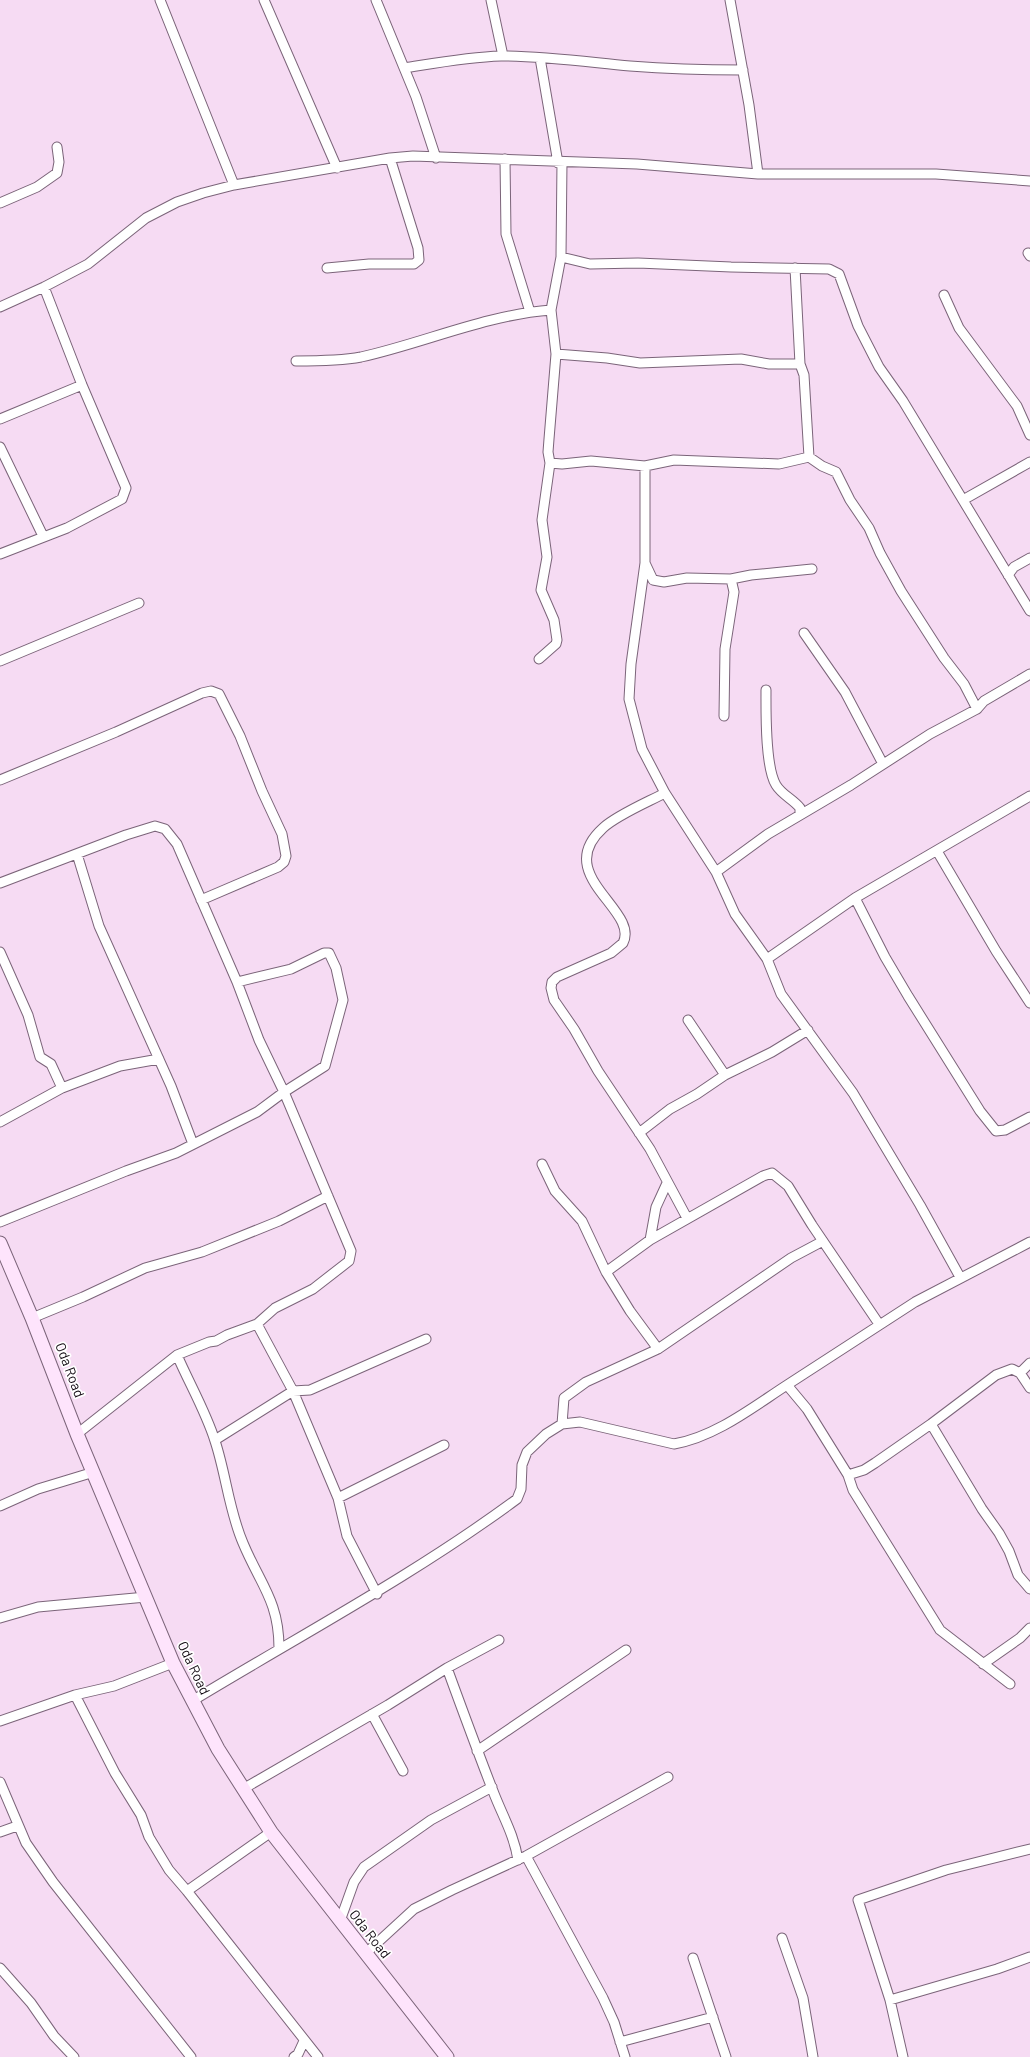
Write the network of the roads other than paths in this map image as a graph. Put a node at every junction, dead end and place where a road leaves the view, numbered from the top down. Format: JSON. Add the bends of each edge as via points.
{"nodes":[{"id":1,"x":160,"y":0,"type":"edge"},
{"id":2,"x":264,"y":0,"type":"edge"},
{"id":3,"x":376,"y":0,"type":"edge"},
{"id":4,"x":491,"y":0,"type":"edge"},
{"id":5,"x":730,"y":0,"type":"edge"},
{"id":6,"x":503,"y":56,"type":"junction"},
{"id":7,"x":540,"y":58,"type":"junction"},
{"id":8,"x":404,"y":68,"type":"junction"},
{"id":9,"x":743,"y":70,"type":"junction"},
{"id":10,"x":57,"y":147,"type":"dead end"},
{"id":11,"x":390,"y":158,"type":"junction"},
{"id":12,"x":436,"y":158,"type":"junction"},
{"id":13,"x":505,"y":159,"type":"junction"},
{"id":14,"x":560,"y":162,"type":"junction"},
{"id":15,"x":337,"y":168,"type":"junction"},
{"id":16,"x":758,"y":174,"type":"junction"},
{"id":17,"x":1030,"y":181,"type":"edge"},
{"id":18,"x":234,"y":185,"type":"junction"},
{"id":19,"x":0,"y":202,"type":"edge"},
{"id":20,"x":560,"y":257,"type":"junction"},
{"id":21,"x":327,"y":268,"type":"dead end"},
{"id":22,"x":795,"y":268,"type":"junction"},
{"id":23,"x":44,"y":287,"type":"junction"},
{"id":24,"x":944,"y":295,"type":"dead end"},
{"id":25,"x":0,"y":307,"type":"edge"},
{"id":26,"x":551,"y":310,"type":"junction"},
{"id":27,"x":530,"y":312,"type":"junction"},
{"id":28,"x":556,"y":354,"type":"junction"},
{"id":29,"x":296,"y":361,"type":"dead end"},
{"id":30,"x":800,"y":364,"type":"junction"},
{"id":31,"x":82,"y":385,"type":"junction"},
{"id":32,"x":0,"y":419,"type":"edge"},
{"id":33,"x":1030,"y":436,"type":"edge"},
{"id":34,"x":0,"y":447,"type":"edge"},
{"id":35,"x":809,"y":457,"type":"junction"},
{"id":36,"x":1030,"y":462,"type":"edge"},
{"id":37,"x":550,"y":463,"type":"junction"},
{"id":38,"x":645,"y":466,"type":"junction"},
{"id":39,"x":963,"y":500,"type":"junction"},
{"id":40,"x":43,"y":536,"type":"junction"},
{"id":41,"x":0,"y":554,"type":"edge"},
{"id":42,"x":1030,"y":558,"type":"edge"},
{"id":43,"x":645,"y":564,"type":"junction"},
{"id":44,"x":812,"y":569,"type":"dead end"},
{"id":45,"x":1008,"y":575,"type":"junction"},
{"id":46,"x":731,"y":578,"type":"junction"},
{"id":47,"x":139,"y":603,"type":"dead end"},
{"id":48,"x":1030,"y":611,"type":"edge"},
{"id":49,"x":804,"y":633,"type":"dead end"},
{"id":50,"x":539,"y":659,"type":"dead end"},
{"id":51,"x":0,"y":661,"type":"edge"},
{"id":52,"x":1030,"y":674,"type":"edge"},
{"id":53,"x":766,"y":690,"type":"dead end"},
{"id":54,"x":977,"y":709,"type":"junction"},
{"id":55,"x":724,"y":716,"type":"dead end"},
{"id":56,"x":883,"y":764,"type":"junction"},
{"id":57,"x":0,"y":780,"type":"edge"},
{"id":58,"x":665,"y":793,"type":"junction"},
{"id":59,"x":1029,"y":799,"type":"edge"},
{"id":60,"x":800,"y":815,"type":"junction"},
{"id":61,"x":937,"y":851,"type":"junction"},
{"id":62,"x":77,"y":854,"type":"junction"},
{"id":63,"x":716,"y":872,"type":"junction"},
{"id":64,"x":0,"y":883,"type":"edge"},
{"id":65,"x":854,"y":898,"type":"junction"},
{"id":66,"x":201,"y":900,"type":"junction"},
{"id":67,"x":0,"y":952,"type":"edge"},
{"id":68,"x":767,"y":959,"type":"junction"},
{"id":69,"x":237,"y":982,"type":"junction"},
{"id":70,"x":1030,"y":1003,"type":"edge"},
{"id":71,"x":688,"y":1020,"type":"dead end"},
{"id":72,"x":808,"y":1030,"type":"junction"},
{"id":73,"x":159,"y":1059,"type":"junction"},
{"id":74,"x":724,"y":1075,"type":"junction"},
{"id":75,"x":62,"y":1088,"type":"junction"},
{"id":76,"x":284,"y":1092,"type":"junction"},
{"id":77,"x":1030,"y":1118,"type":"edge"},
{"id":78,"x":0,"y":1122,"type":"edge"},
{"id":79,"x":639,"y":1133,"type":"junction"},
{"id":80,"x":193,"y":1144,"type":"junction"},
{"id":81,"x":542,"y":1164,"type":"dead end"},
{"id":82,"x":667,"y":1183,"type":"junction"},
{"id":83,"x":328,"y":1196,"type":"junction"},
{"id":84,"x":687,"y":1218,"type":"junction"},
{"id":85,"x":0,"y":1222,"type":"edge"},
{"id":86,"x":650,"y":1240,"type":"junction"},
{"id":87,"x":823,"y":1241,"type":"junction"},
{"id":88,"x":1030,"y":1242,"type":"edge"},
{"id":89,"x":0,"y":1243,"type":"edge"},
{"id":90,"x":606,"y":1272,"type":"junction"},
{"id":91,"x":960,"y":1277,"type":"junction"},
{"id":92,"x":32,"y":1318,"type":"junction"},
{"id":93,"x":257,"y":1324,"type":"junction"},
{"id":94,"x":879,"y":1324,"type":"junction"},
{"id":95,"x":426,"y":1339,"type":"dead end"},
{"id":96,"x":658,"y":1349,"type":"junction"},
{"id":97,"x":177,"y":1355,"type":"junction"},
{"id":98,"x":1030,"y":1362,"type":"edge"},
{"id":99,"x":1020,"y":1373,"type":"junction"},
{"id":100,"x":787,"y":1385,"type":"junction"},
{"id":101,"x":1030,"y":1388,"type":"edge"},
{"id":102,"x":294,"y":1391,"type":"junction"},
{"id":103,"x":562,"y":1424,"type":"junction"},
{"id":104,"x":931,"y":1424,"type":"junction"},
{"id":105,"x":77,"y":1434,"type":"junction"},
{"id":106,"x":215,"y":1440,"type":"junction"},
{"id":107,"x":444,"y":1445,"type":"dead end"},
{"id":108,"x":94,"y":1472,"type":"junction"},
{"id":109,"x":848,"y":1475,"type":"junction"},
{"id":110,"x":338,"y":1498,"type":"junction"},
{"id":111,"x":0,"y":1506,"type":"edge"},
{"id":112,"x":1030,"y":1589,"type":"edge"},
{"id":113,"x":377,"y":1594,"type":"junction"},
{"id":114,"x":146,"y":1597,"type":"junction"},
{"id":115,"x":0,"y":1618,"type":"edge"},
{"id":116,"x":1030,"y":1628,"type":"edge"},
{"id":117,"x":499,"y":1640,"type":"dead end"},
{"id":118,"x":279,"y":1648,"type":"junction"},
{"id":119,"x":626,"y":1650,"type":"dead end"},
{"id":120,"x":173,"y":1663,"type":"junction"},
{"id":121,"x":983,"y":1664,"type":"junction"},
{"id":122,"x":446,"y":1668,"type":"junction"},
{"id":123,"x":1010,"y":1684,"type":"dead end"},
{"id":124,"x":75,"y":1695,"type":"junction"},
{"id":125,"x":192,"y":1701,"type":"junction"},
{"id":126,"x":372,"y":1714,"type":"junction"},
{"id":127,"x":0,"y":1721,"type":"edge"},
{"id":128,"x":477,"y":1750,"type":"junction"},
{"id":129,"x":403,"y":1771,"type":"dead end"},
{"id":130,"x":668,"y":1778,"type":"dead end"},
{"id":131,"x":0,"y":1782,"type":"edge"},
{"id":132,"x":492,"y":1787,"type":"junction"},
{"id":133,"x":243,"y":1789,"type":"junction"},
{"id":134,"x":17,"y":1826,"type":"junction"},
{"id":135,"x":0,"y":1832,"type":"edge"},
{"id":136,"x":271,"y":1832,"type":"junction"},
{"id":137,"x":1030,"y":1849,"type":"edge"},
{"id":138,"x":522,"y":1858,"type":"junction"},
{"id":139,"x":187,"y":1890,"type":"junction"},
{"id":140,"x":340,"y":1922,"type":"junction"},
{"id":141,"x":782,"y":1938,"type":"dead end"},
{"id":142,"x":365,"y":1954,"type":"junction"},
{"id":143,"x":1030,"y":1957,"type":"edge"},
{"id":144,"x":693,"y":1958,"type":"dead end"},
{"id":145,"x":0,"y":1968,"type":"edge"},
{"id":146,"x":890,"y":2000,"type":"junction"},
{"id":147,"x":713,"y":2017,"type":"junction"},
{"id":148,"x":304,"y":2041,"type":"junction"},
{"id":149,"x":620,"y":2042,"type":"junction"},
{"id":150,"x":74,"y":2057,"type":"edge"},
{"id":151,"x":191,"y":2057,"type":"edge"},
{"id":152,"x":294,"y":2057,"type":"edge"},
{"id":153,"x":318,"y":2057,"type":"edge"},
{"id":154,"x":447,"y":2057,"type":"edge"},
{"id":155,"x":625,"y":2057,"type":"edge"},
{"id":156,"x":726,"y":2057,"type":"edge"},
{"id":157,"x":812,"y":2057,"type":"edge"},
{"id":158,"x":903,"y":2057,"type":"edge"}],
"edges":[{"from":1,"to":18,"type":"street"},
{"from":2,"to":15,"type":"street"},
{"from":3,"to":8,"type":"street"},
{"from":4,"to":6,"type":"street"},
{"from":5,"to":9,"type":"street"},
{"from":6,"to":7,"type":"street"},
{"from":6,"to":8,"type":"street"},
{"from":7,"to":9,"type":"street","via":[[564,58],[631,66]]},
{"from":7,"to":14,"type":"street"},
{"from":8,"to":12,"type":"street"},
{"from":9,"to":16,"type":"street"},
{"from":10,"to":19,"type":"street","via":[[57,173],[37,187]]},
{"from":11,"to":12,"type":"street"},
{"from":11,"to":15,"type":"street"},
{"from":11,"to":21,"type":"street","via":[[418,248],[419,260],[414,264],[369,264]]},
{"from":12,"to":13,"type":"street"},
{"from":13,"to":14,"type":"street"},
{"from":13,"to":27,"type":"street","via":[[506,234]]},
{"from":14,"to":16,"type":"street","via":[[637,164]]},
{"from":14,"to":20,"type":"street"},
{"from":15,"to":18,"type":"street"},
{"from":16,"to":17,"type":"street","via":[[936,174]]},
{"from":18,"to":23,"type":"street","via":[[203,192],[146,218],[88,264]]},
{"from":20,"to":22,"type":"street","via":[[590,264]]},
{"from":20,"to":26,"type":"street"},
{"from":22,"to":30,"type":"street"},
{"from":22,"to":39,"type":"street","via":[[829,269],[839,274],[858,326],[879,366]]},
{"from":23,"to":25,"type":"street"},
{"from":23,"to":31,"type":"street"},
{"from":24,"to":33,"type":"street","via":[[959,328],[1017,406]]},
{"from":26,"to":27,"type":"street"},
{"from":26,"to":28,"type":"street"},
{"from":27,"to":29,"type":"street","via":[[443,333],[362,357]]},
{"from":28,"to":30,"type":"street","via":[[640,363],[741,359],[769,364]]},
{"from":28,"to":37,"type":"street","via":[[548,452]]},
{"from":30,"to":35,"type":"street","via":[[804,375],[809,426]]},
{"from":31,"to":32,"type":"street"},
{"from":31,"to":40,"type":"street","via":[[126,488],[122,499],[67,528]]},
{"from":34,"to":40,"type":"street"},
{"from":35,"to":38,"type":"street","via":[[779,464],[674,460]]},
{"from":35,"to":54,"type":"street","via":[[836,472],[850,500],[869,528],[901,591],[964,684]]},
{"from":36,"to":39,"type":"street"},
{"from":37,"to":38,"type":"street","via":[[591,461]]},
{"from":37,"to":50,"type":"street","via":[[542,520],[547,557],[541,590],[554,620],[557,640],[556,644]]},
{"from":38,"to":43,"type":"street"},
{"from":39,"to":45,"type":"street"},
{"from":40,"to":41,"type":"street"},
{"from":42,"to":45,"type":"street","via":[[1014,567]]},
{"from":43,"to":46,"type":"street","via":[[653,580],[659,582],[687,578]]},
{"from":43,"to":58,"type":"street","via":[[631,664],[629,699],[642,749]]},
{"from":44,"to":46,"type":"street"},
{"from":45,"to":48,"type":"street"},
{"from":46,"to":55,"type":"street","via":[[734,592],[726,649]]},
{"from":47,"to":51,"type":"street"},
{"from":49,"to":56,"type":"street","via":[[845,692]]},
{"from":52,"to":54,"type":"street","via":[[984,701]]},
{"from":53,"to":60,"type":"street","via":[[766,734],[772,775],[782,793],[800,808]]},
{"from":54,"to":56,"type":"street","via":[[930,734]]},
{"from":56,"to":60,"type":"street"},
{"from":57,"to":66,"type":"street","via":[[202,694],[211,691],[219,694],[282,834],[286,856],[278,867]]},
{"from":58,"to":63,"type":"street"},
{"from":58,"to":79,"type":"street","via":[[604,826],[591,842],[588,873],[622,921],[625,931],[623,943],[611,953],[557,977],[551,988],[558,1008],[574,1029]]},
{"from":59,"to":61,"type":"street"},
{"from":60,"to":63,"type":"street","via":[[750,846]]},
{"from":61,"to":65,"type":"street"},
{"from":61,"to":70,"type":"street"},
{"from":62,"to":64,"type":"street"},
{"from":62,"to":66,"type":"street","via":[[126,834],[159,826],[165,829],[177,844]]},
{"from":62,"to":73,"type":"street","via":[[99,926]]},
{"from":63,"to":68,"type":"street","via":[[735,914]]},
{"from":65,"to":68,"type":"street"},
{"from":65,"to":77,"type":"street","via":[[904,989],[980,1111],[996,1131],[1005,1130]]},
{"from":66,"to":69,"type":"street"},
{"from":67,"to":75,"type":"street","via":[[28,1015],[40,1057],[50,1064]]},
{"from":68,"to":72,"type":"street","via":[[781,994]]},
{"from":69,"to":76,"type":"street","via":[[259,1040]]},
{"from":69,"to":76,"type":"street","via":[[291,969],[324,953],[329,953],[334,963],[343,1000],[328,1060],[325,1066]]},
{"from":71,"to":74,"type":"street"},
{"from":72,"to":74,"type":"street","via":[[772,1052]]},
{"from":72,"to":91,"type":"street","via":[[853,1093]]},
{"from":73,"to":75,"type":"street","via":[[120,1066]]},
{"from":73,"to":80,"type":"street"},
{"from":74,"to":79,"type":"street","via":[[670,1109]]},
{"from":75,"to":78,"type":"street"},
{"from":76,"to":80,"type":"street","via":[[257,1112]]},
{"from":76,"to":83,"type":"street"},
{"from":79,"to":82,"type":"street"},
{"from":80,"to":85,"type":"street"},
{"from":81,"to":90,"type":"street","via":[[555,1192],[582,1221]]},
{"from":82,"to":84,"type":"street"},
{"from":82,"to":86,"type":"street","via":[[656,1207]]},
{"from":83,"to":92,"type":"street","via":[[279,1221],[202,1252],[145,1268]]},
{"from":83,"to":93,"type":"street","via":[[351,1251],[349,1262],[313,1289],[275,1308]]},
{"from":84,"to":86,"type":"street"},
{"from":84,"to":87,"type":"street","via":[[772,1173],[788,1186]]},
{"from":86,"to":90,"type":"street"},
{"from":87,"to":94,"type":"street"},
{"from":87,"to":96,"type":"street","via":[[791,1258]]},
{"from":88,"to":91,"type":"street"},
{"from":89,"to":92,"type":"street","name":"Oda Road"},
{"from":90,"to":96,"type":"street"},
{"from":91,"to":94,"type":"street"},
{"from":92,"to":105,"type":"street","name":"Oda Road"},
{"from":93,"to":97,"type":"street"},
{"from":93,"to":102,"type":"street"},
{"from":94,"to":100,"type":"street"},
{"from":95,"to":102,"type":"street","via":[[310,1390]]},
{"from":96,"to":103,"type":"street","via":[[586,1382],[564,1398]]},
{"from":97,"to":105,"type":"street"},
{"from":97,"to":106,"type":"street"},
{"from":98,"to":99,"type":"street"},
{"from":99,"to":101,"type":"street"},
{"from":99,"to":104,"type":"street","via":[[1012,1369],[996,1375]]},
{"from":100,"to":103,"type":"street","via":[[713,1431],[689,1442],[674,1444],[580,1422]]},
{"from":100,"to":109,"type":"street","via":[[807,1409]]},
{"from":102,"to":106,"type":"street"},
{"from":102,"to":110,"type":"street"},
{"from":103,"to":113,"type":"street","via":[[546,1434],[527,1452],[522,1465],[521,1489],[517,1499]]},
{"from":104,"to":109,"type":"street","via":[[876,1463]]},
{"from":104,"to":112,"type":"street","via":[[999,1533],[1018,1575]]},
{"from":105,"to":108,"type":"street","name":"Oda Road"},
{"from":106,"to":118,"type":"street","via":[[243,1543],[276,1613]]},
{"from":107,"to":110,"type":"street"},
{"from":108,"to":111,"type":"street","via":[[38,1489]]},
{"from":108,"to":114,"type":"street","name":"Oda Road"},
{"from":109,"to":121,"type":"street","via":[[853,1490],[940,1630]]},
{"from":110,"to":113,"type":"street","via":[[347,1536]]},
{"from":113,"to":118,"type":"street"},
{"from":114,"to":115,"type":"street","via":[[38,1607]]},
{"from":114,"to":120,"type":"street","name":"Oda Road"},
{"from":116,"to":121,"type":"street"},
{"from":117,"to":122,"type":"street"},
{"from":118,"to":125,"type":"street"},
{"from":119,"to":128,"type":"street"},
{"from":120,"to":124,"type":"street","via":[[114,1686]]},
{"from":120,"to":125,"type":"street","name":"Oda Road"},
{"from":121,"to":123,"type":"street"},
{"from":122,"to":126,"type":"street"},
{"from":122,"to":128,"type":"street"},
{"from":124,"to":127,"type":"street"},
{"from":124,"to":139,"type":"street","via":[[115,1773],[141,1814],[149,1837],[169,1870]]},
{"from":125,"to":133,"type":"street","name":"Oda Road"},
{"from":126,"to":129,"type":"street"},
{"from":126,"to":133,"type":"street"},
{"from":128,"to":132,"type":"street"},
{"from":130,"to":138,"type":"street"},
{"from":131,"to":134,"type":"street"},
{"from":132,"to":138,"type":"street"},
{"from":132,"to":140,"type":"street","via":[[431,1820],[364,1867],[354,1882]]},
{"from":133,"to":136,"type":"street","name":"Oda Road"},
{"from":134,"to":135,"type":"street"},
{"from":134,"to":151,"type":"street","via":[[53,1882]]},
{"from":136,"to":139,"type":"street"},
{"from":136,"to":140,"type":"street","name":"Oda Road"},
{"from":137,"to":146,"type":"street","via":[[946,1870],[858,1900]]},
{"from":138,"to":142,"type":"street","via":[[414,1909]]},
{"from":138,"to":149,"type":"street","via":[[603,1998]]},
{"from":139,"to":148,"type":"street","via":[[253,1977],[288,2017]]},
{"from":140,"to":142,"type":"street","name":"Oda Road"},
{"from":141,"to":157,"type":"street","via":[[803,1998]]},
{"from":142,"to":154,"type":"street","name":"Oda Road"},
{"from":143,"to":146,"type":"street"},
{"from":144,"to":147,"type":"street"},
{"from":145,"to":150,"type":"street"},
{"from":146,"to":158,"type":"street"},
{"from":147,"to":149,"type":"street"},
{"from":147,"to":156,"type":"street"},
{"from":148,"to":152,"type":"street"},
{"from":148,"to":153,"type":"street"},
{"from":149,"to":155,"type":"street"}]}
